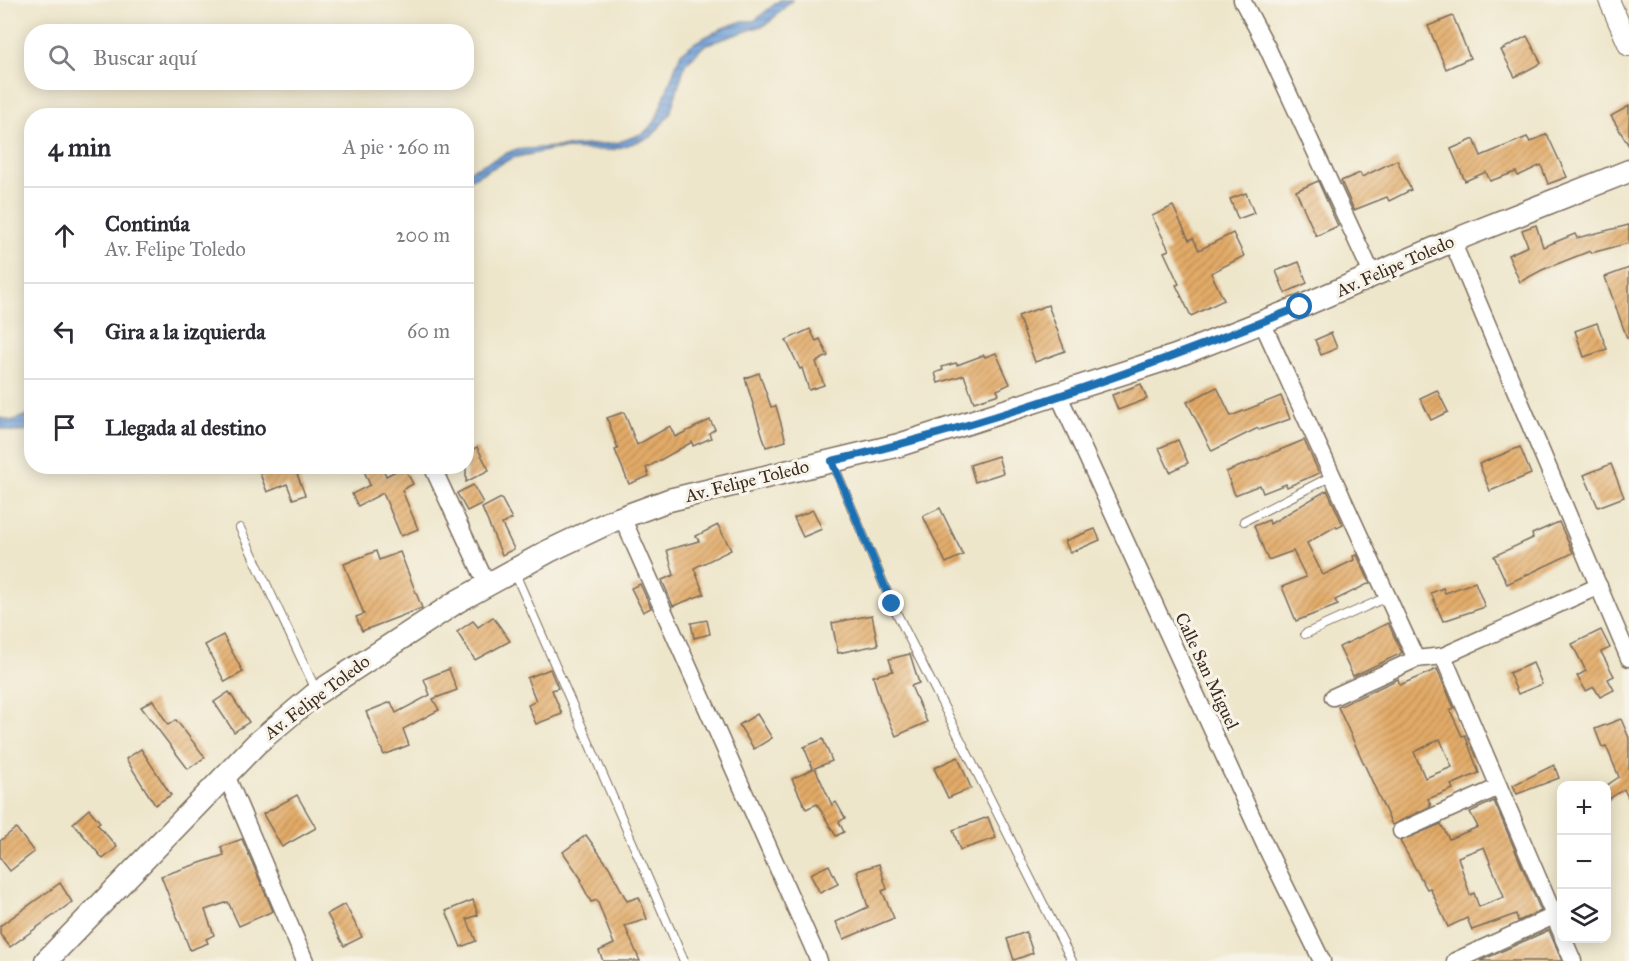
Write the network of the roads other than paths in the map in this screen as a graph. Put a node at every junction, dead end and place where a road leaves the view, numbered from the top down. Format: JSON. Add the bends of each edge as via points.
{"nodes":[{"id":1,"x":1242,"y":0,"type":"edge"},
{"id":2,"x":1609,"y":0,"type":"edge"},
{"id":3,"x":1629,"y":46,"type":"edge"},
{"id":4,"x":1629,"y":171,"type":"edge"},
{"id":5,"x":1452,"y":241,"type":"junction"},
{"id":6,"x":1373,"y":276,"type":"junction"},
{"id":7,"x":1262,"y":322,"type":"junction"},
{"id":8,"x":1059,"y":396,"type":"junction"},
{"id":9,"x":832,"y":461,"type":"junction"},
{"id":10,"x":436,"y":474,"type":"edge"},
{"id":11,"x":1332,"y":476,"type":"junction"},
{"id":12,"x":622,"y":517,"type":"junction"},
{"id":13,"x":1244,"y":521,"type":"dead end"},
{"id":14,"x":240,"y":528,"type":"dead end"},
{"id":15,"x":514,"y":570,"type":"junction"},
{"id":16,"x":487,"y":585,"type":"junction"},
{"id":17,"x":1599,"y":586,"type":"junction"},
{"id":18,"x":1387,"y":597,"type":"junction"},
{"id":19,"x":1305,"y":634,"type":"dead end"},
{"id":20,"x":1443,"y":656,"type":"junction"},
{"id":21,"x":1629,"y":658,"type":"edge"},
{"id":22,"x":1416,"y":659,"type":"junction"},
{"id":23,"x":317,"y":693,"type":"junction"},
{"id":24,"x":1333,"y":697,"type":"dead end"},
{"id":25,"x":226,"y":775,"type":"junction"},
{"id":26,"x":1499,"y":787,"type":"junction"},
{"id":27,"x":1401,"y":831,"type":"dead end"},
{"id":28,"x":1554,"y":916,"type":"junction"},
{"id":29,"x":1557,"y":923,"type":"edge"},
{"id":30,"x":1565,"y":943,"type":"edge"},
{"id":31,"x":46,"y":961,"type":"edge"},
{"id":32,"x":305,"y":961,"type":"edge"},
{"id":33,"x":684,"y":961,"type":"edge"},
{"id":34,"x":819,"y":961,"type":"edge"},
{"id":35,"x":1072,"y":961,"type":"edge"},
{"id":36,"x":1322,"y":961,"type":"edge"},
{"id":37,"x":1455,"y":961,"type":"edge"},
{"id":38,"x":1573,"y":961,"type":"edge"}],
"edges":[{"from":1,"to":6,"type":"street"},
{"from":2,"to":3,"type":"street"},
{"from":4,"to":5,"type":"main road","name":"Av. Felipe Toledo"},
{"from":5,"to":6,"type":"main road","name":"Av. Felipe Toledo"},
{"from":5,"to":17,"type":"street"},
{"from":6,"to":7,"type":"main road","name":"Av. Felipe Toledo"},
{"from":7,"to":8,"type":"main road","name":"Av. Felipe Toledo"},
{"from":7,"to":11,"type":"street"},
{"from":8,"to":9,"type":"main road","name":"Av. Felipe Toledo","via":[[899,446]]},
{"from":8,"to":36,"type":"street","name":"Calle San Miguel"},
{"from":9,"to":12,"type":"main road","name":"Av. Felipe Toledo","via":[[669,500]]},
{"from":9,"to":35,"type":"lane","via":[[892,604]]},
{"from":10,"to":16,"type":"street"},
{"from":11,"to":13,"type":"lane"},
{"from":11,"to":18,"type":"street"},
{"from":12,"to":15,"type":"main road","name":"Av. Felipe Toledo"},
{"from":12,"to":34,"type":"street"},
{"from":14,"to":23,"type":"lane"},
{"from":15,"to":16,"type":"main road","name":"Av. Felipe Toledo"},
{"from":15,"to":33,"type":"lane"},
{"from":16,"to":23,"type":"main road","name":"Av. Felipe Toledo"},
{"from":17,"to":20,"type":"street"},
{"from":17,"to":21,"type":"street"},
{"from":18,"to":19,"type":"lane"},
{"from":18,"to":22,"type":"street"},
{"from":20,"to":22,"type":"street"},
{"from":20,"to":26,"type":"street"},
{"from":22,"to":24,"type":"street"},
{"from":23,"to":25,"type":"main road","name":"Av. Felipe Toledo"},
{"from":25,"to":31,"type":"main road","name":"Av. Felipe Toledo"},
{"from":25,"to":32,"type":"street"},
{"from":26,"to":27,"type":"street"},
{"from":26,"to":28,"type":"street"},
{"from":28,"to":29,"type":"street"},
{"from":28,"to":37,"type":"street"},
{"from":30,"to":38,"type":"street"}]}
